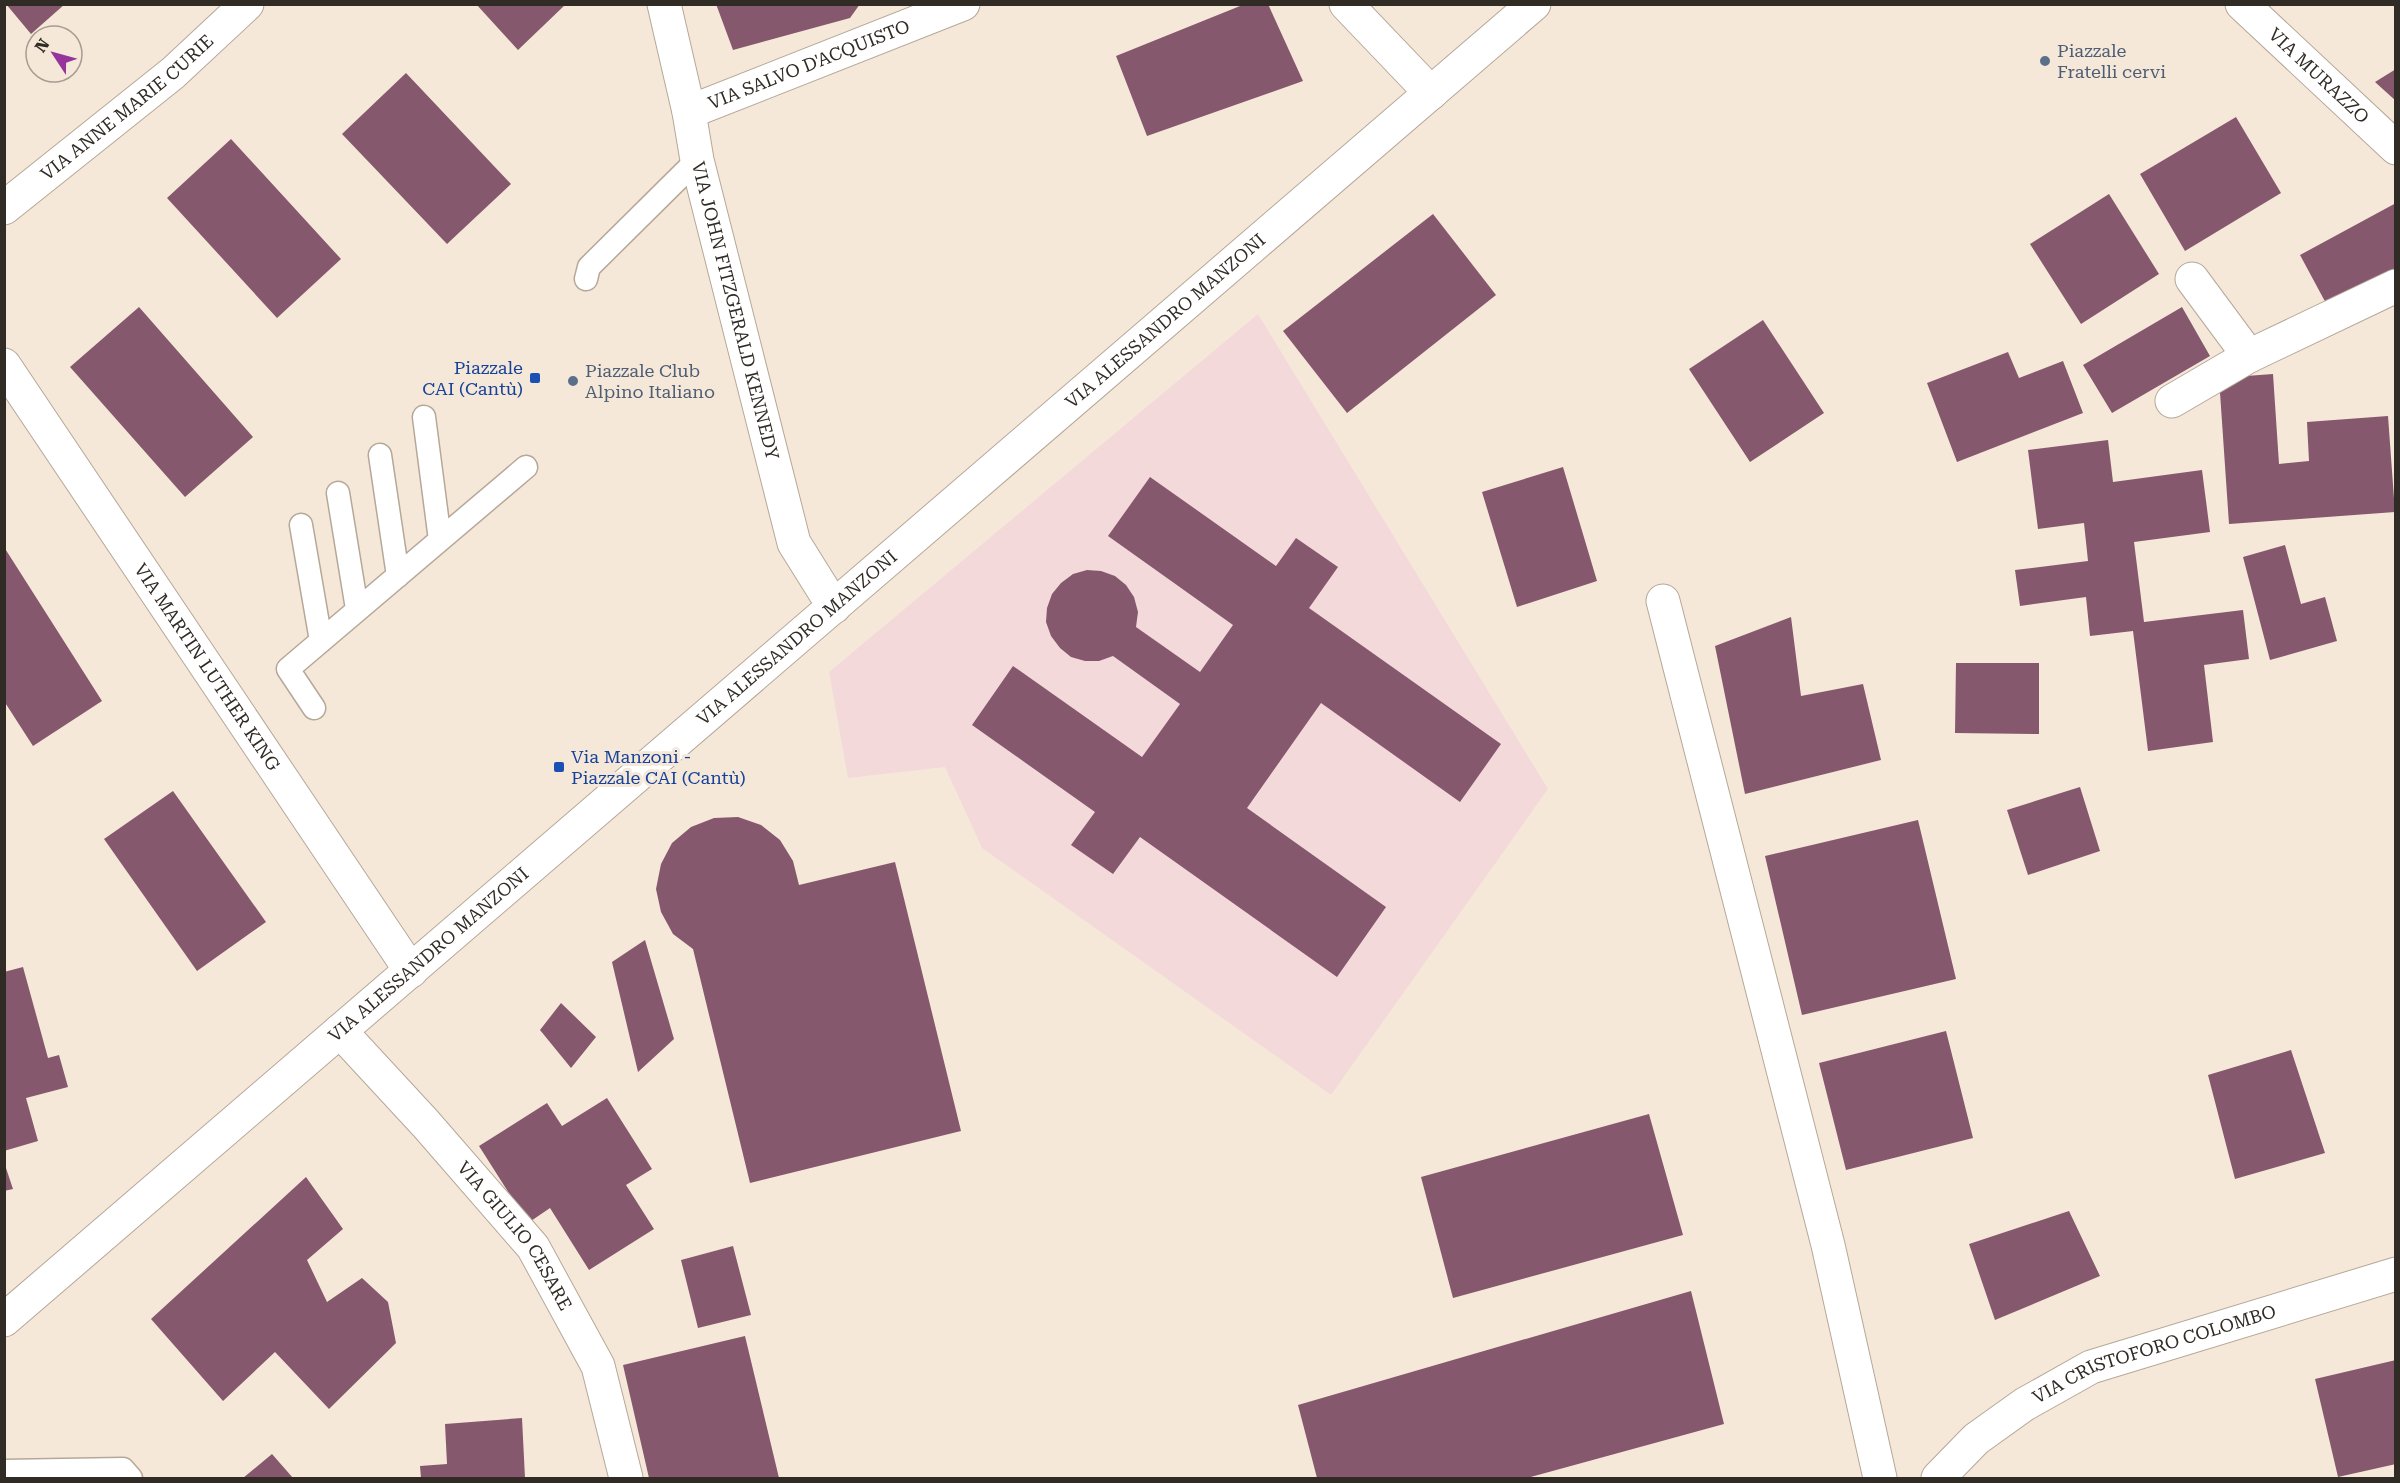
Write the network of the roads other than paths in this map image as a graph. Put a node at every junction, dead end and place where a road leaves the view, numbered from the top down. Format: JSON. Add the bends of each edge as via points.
{"nodes":[{"id":1,"x":247,"y":4,"type":"edge"},
{"id":2,"x":664,"y":4,"type":"edge"},
{"id":3,"x":963,"y":4,"type":"edge"},
{"id":4,"x":1346,"y":4,"type":"edge"},
{"id":5,"x":1534,"y":4,"type":"edge"},
{"id":6,"x":2242,"y":4,"type":"edge"},
{"id":7,"x":1431,"y":93,"type":"junction"},
{"id":8,"x":689,"y":112,"type":"junction"},
{"id":9,"x":2396,"y":148,"type":"edge"},
{"id":10,"x":697,"y":160,"type":"junction"},
{"id":11,"x":4,"y":208,"type":"edge"},
{"id":12,"x":586,"y":279,"type":"dead end"},
{"id":13,"x":2192,"y":279,"type":"dead end"},
{"id":14,"x":2396,"y":286,"type":"edge"},
{"id":15,"x":2249,"y":356,"type":"junction"},
{"id":16,"x":4,"y":365,"type":"edge"},
{"id":17,"x":2172,"y":401,"type":"dead end"},
{"id":18,"x":424,"y":417,"type":"dead end"},
{"id":19,"x":380,"y":455,"type":"dead end"},
{"id":20,"x":526,"y":467,"type":"dead end"},
{"id":21,"x":338,"y":493,"type":"dead end"},
{"id":22,"x":301,"y":525,"type":"dead end"},
{"id":23,"x":440,"y":540,"type":"junction"},
{"id":24,"x":398,"y":576,"type":"junction"},
{"id":25,"x":1662,"y":601,"type":"dead end"},
{"id":26,"x":834,"y":607,"type":"junction"},
{"id":27,"x":357,"y":609,"type":"junction"},
{"id":28,"x":321,"y":641,"type":"junction"},
{"id":29,"x":314,"y":708,"type":"dead end"},
{"id":30,"x":411,"y":971,"type":"junction"},
{"id":31,"x":340,"y":1031,"type":"junction"},
{"id":32,"x":2396,"y":1274,"type":"edge"},
{"id":33,"x":4,"y":1320,"type":"edge"},
{"id":34,"x":4,"y":1471,"type":"edge"},
{"id":35,"x":131,"y":1479,"type":"edge"},
{"id":36,"x":626,"y":1479,"type":"edge"},
{"id":37,"x":1880,"y":1479,"type":"edge"},
{"id":38,"x":1938,"y":1479,"type":"edge"}],
"edges":[{"from":1,"to":11,"type":"street","name":"VIA ANNE MARIE CURIE","via":[[173,73]]},
{"from":2,"to":8,"type":"street","name":"VIA JOHN FITZGERALD KENNEDY"},
{"from":3,"to":8,"type":"street","name":"VIA SALVO D'ACQUISTO"},
{"from":4,"to":7,"type":"street"},
{"from":5,"to":7,"type":"street","name":"VIA ALESSANDRO MANZONI"},
{"from":6,"to":9,"type":"street","name":"VIA MURAZZO"},
{"from":7,"to":26,"type":"street","name":"VIA ALESSANDRO MANZONI"},
{"from":8,"to":10,"type":"street","name":"VIA JOHN FITZGERALD KENNEDY"},
{"from":10,"to":12,"type":"lane","via":[[589,267]]},
{"from":10,"to":26,"type":"street","name":"VIA JOHN FITZGERALD KENNEDY","via":[[794,543]]},
{"from":13,"to":15,"type":"street"},
{"from":14,"to":15,"type":"street"},
{"from":15,"to":17,"type":"street"},
{"from":16,"to":30,"type":"street","name":"VIA MARTIN LUTHER KING"},
{"from":18,"to":23,"type":"lane"},
{"from":19,"to":24,"type":"lane"},
{"from":20,"to":23,"type":"lane"},
{"from":21,"to":27,"type":"lane"},
{"from":22,"to":28,"type":"lane"},
{"from":23,"to":24,"type":"lane"},
{"from":24,"to":27,"type":"lane"},
{"from":25,"to":37,"type":"street","via":[[1828,1245]]},
{"from":26,"to":30,"type":"street","name":"VIA ALESSANDRO MANZONI"},
{"from":27,"to":28,"type":"lane"},
{"from":28,"to":29,"type":"lane","via":[[288,669]]},
{"from":30,"to":31,"type":"street","name":"VIA ALESSANDRO MANZONI"},
{"from":31,"to":33,"type":"street","name":"VIA ALESSANDRO MANZONI"},
{"from":31,"to":36,"type":"street","name":"VIA GIULIO CESARE","via":[[533,1247],[598,1366]]},
{"from":32,"to":38,"type":"street","name":"VIA CRISTOFORO COLOMBO","via":[[2091,1367],[2025,1404],[1976,1439]]},
{"from":34,"to":35,"type":"lane","via":[[123,1469]]}]}
